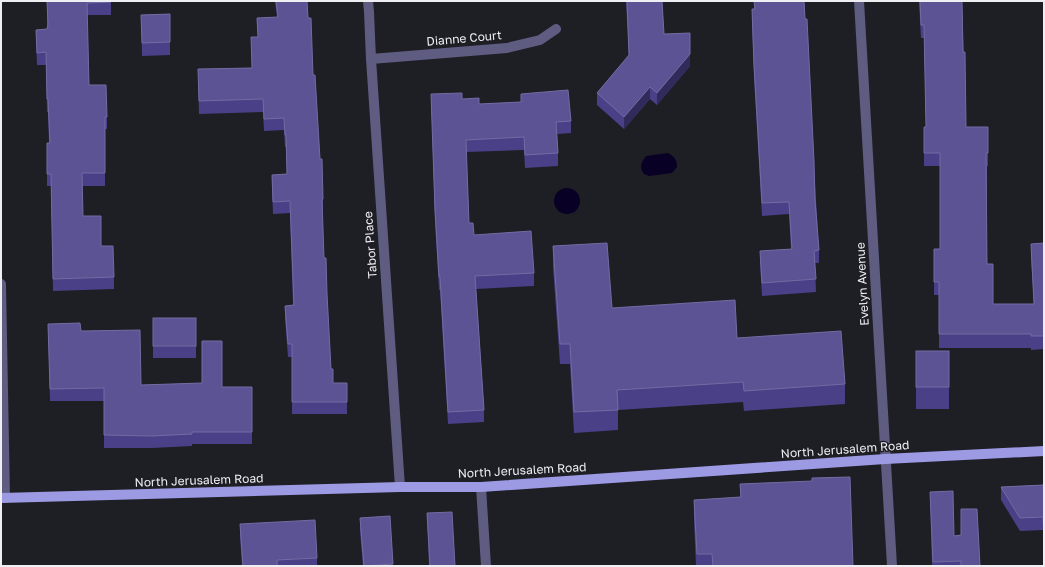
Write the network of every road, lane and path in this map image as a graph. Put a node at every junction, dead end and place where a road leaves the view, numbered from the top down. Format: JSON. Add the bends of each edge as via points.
{"nodes":[{"id":1,"x":368,"y":1,"type":"edge"},
{"id":2,"x":859,"y":1,"type":"edge"},
{"id":3,"x":556,"y":29,"type":"dead end"},
{"id":4,"x":371,"y":59,"type":"junction"},
{"id":5,"x":1,"y":284,"type":"edge"},
{"id":6,"x":1044,"y":450,"type":"edge"},
{"id":7,"x":885,"y":459,"type":"junction"},
{"id":8,"x":400,"y":487,"type":"junction"},
{"id":9,"x":481,"y":487,"type":"junction"},
{"id":10,"x":3,"y":498,"type":"edge"},
{"id":11,"x":486,"y":566,"type":"edge"},
{"id":12,"x":892,"y":566,"type":"edge"}],
"edges":[{"from":1,"to":4,"type":"street","name":"Tabor Place"},
{"from":2,"to":7,"type":"street","name":"Evelyn Avenue"},
{"from":3,"to":4,"type":"street","name":"Dianne Court","via":[[540,40],[507,48]]},
{"from":4,"to":8,"type":"street","name":"Tabor Place"},
{"from":5,"to":10,"type":"street"},
{"from":6,"to":7,"type":"main road","name":"North Jerusalem Road"},
{"from":7,"to":9,"type":"main road","name":"North Jerusalem Road"},
{"from":7,"to":12,"type":"street","name":"Evelyn Avenue"},
{"from":8,"to":9,"type":"main road","name":"North Jerusalem Road"},
{"from":8,"to":10,"type":"main road","name":"North Jerusalem Road"},
{"from":9,"to":11,"type":"street"}]}
